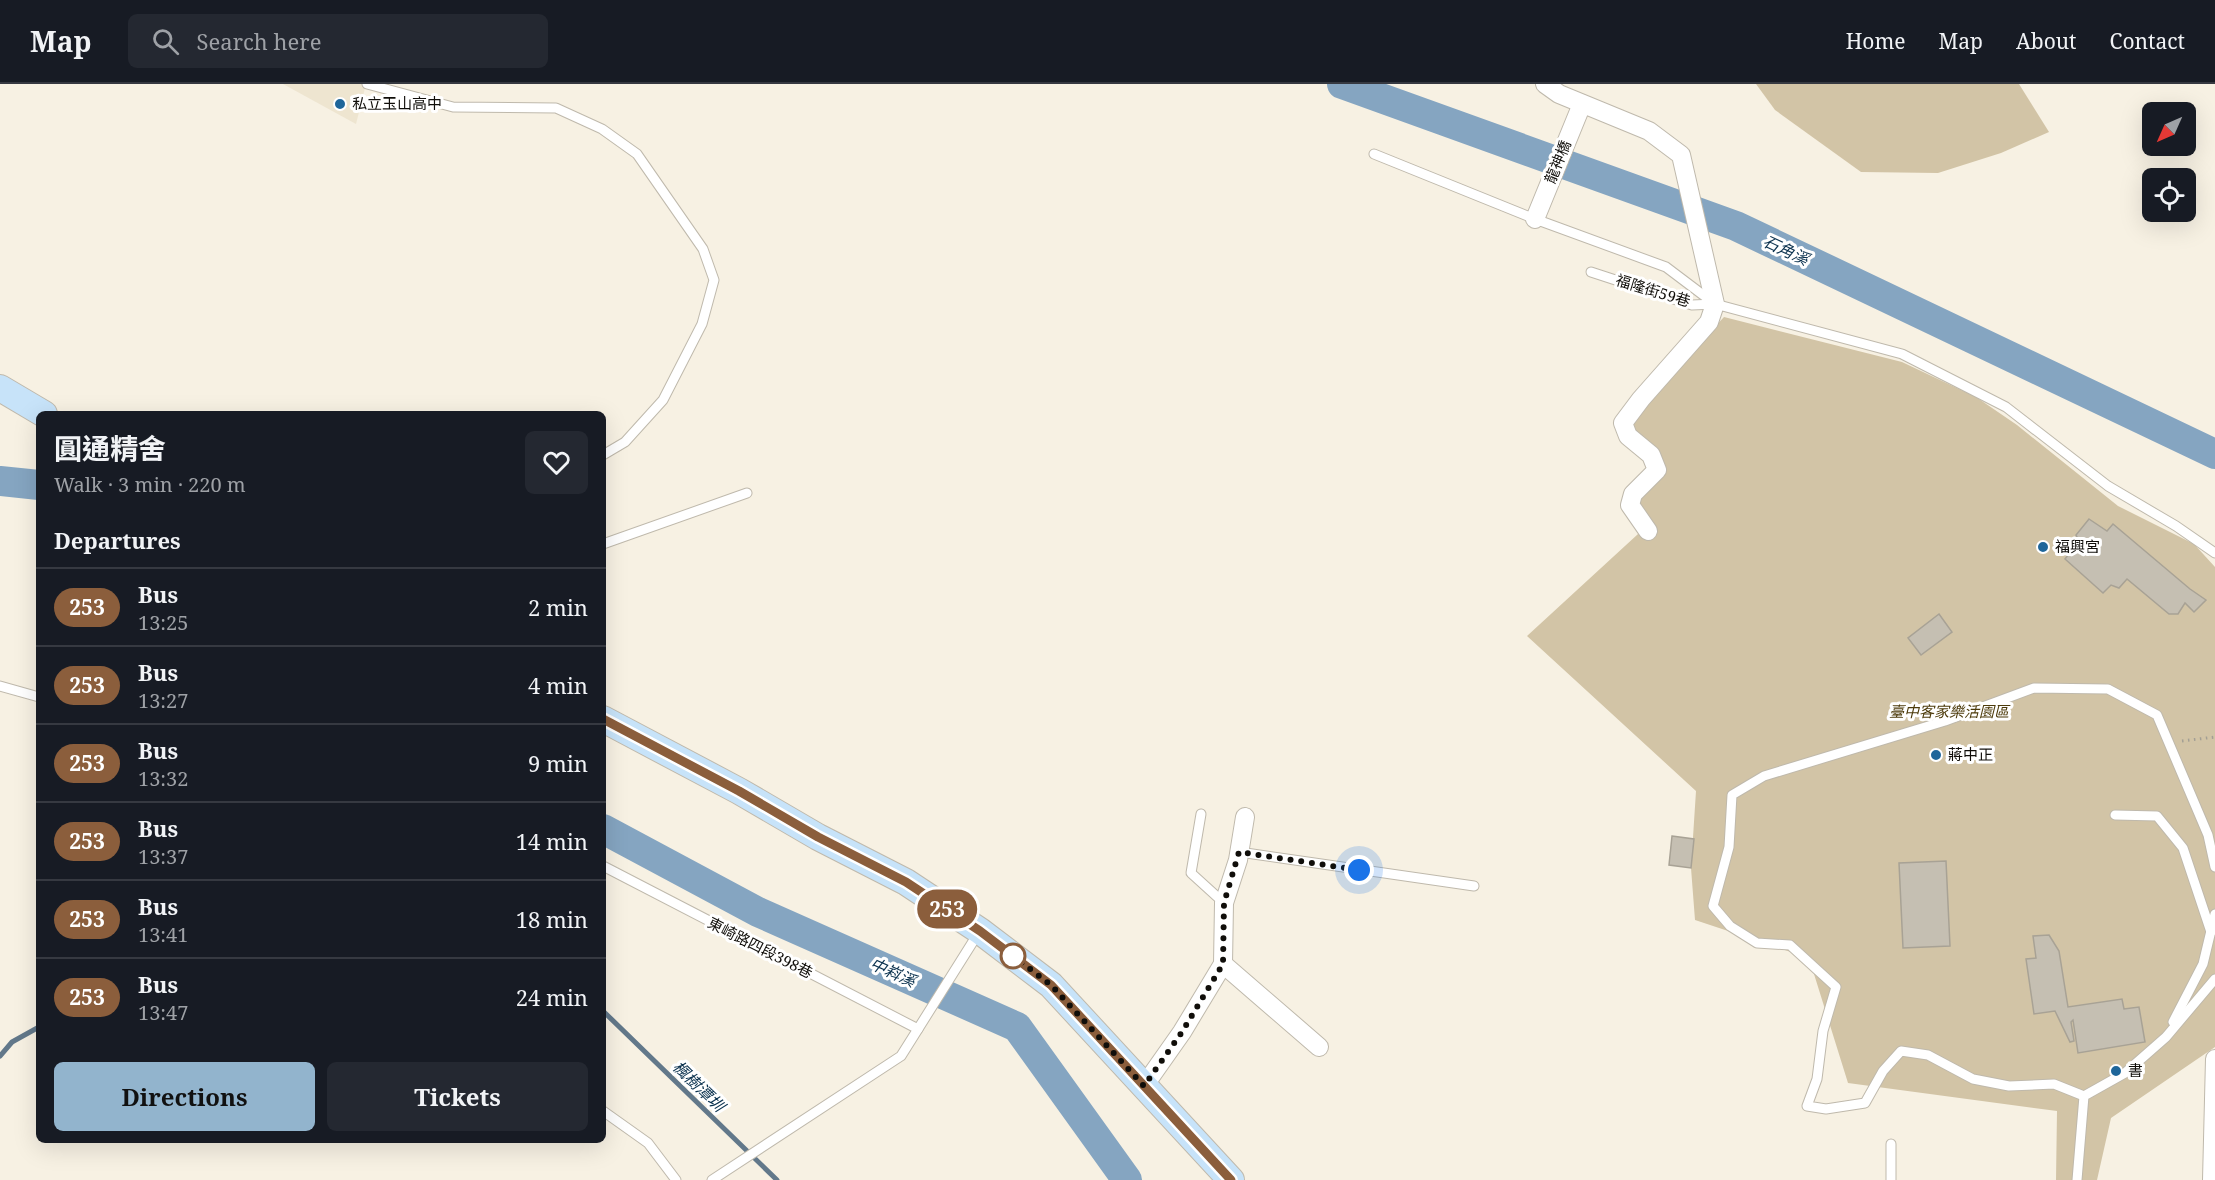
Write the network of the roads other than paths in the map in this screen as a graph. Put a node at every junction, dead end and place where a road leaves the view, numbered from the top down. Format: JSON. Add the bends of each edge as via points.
{"nodes":[{"id":1,"x":367,"y":84,"type":"edge"},
{"id":2,"x":1545,"y":84,"type":"edge"},
{"id":3,"x":1582,"y":104,"type":"junction"},
{"id":4,"x":1374,"y":154,"type":"dead end"},
{"id":5,"x":1535,"y":219,"type":"junction"},
{"id":6,"x":1591,"y":272,"type":"dead end"},
{"id":7,"x":1715,"y":304,"type":"junction"},
{"id":8,"x":0,"y":388,"type":"edge"},
{"id":9,"x":39,"y":411,"type":"edge"},
{"id":10,"x":606,"y":453,"type":"edge"},
{"id":11,"x":747,"y":493,"type":"dead end"},
{"id":12,"x":1648,"y":531,"type":"dead end"},
{"id":13,"x":606,"y":543,"type":"edge"},
{"id":14,"x":2215,"y":553,"type":"edge"},
{"id":15,"x":0,"y":686,"type":"edge"},
{"id":16,"x":36,"y":696,"type":"edge"},
{"id":17,"x":606,"y":721,"type":"edge"},
{"id":18,"x":1201,"y":814,"type":"dead end"},
{"id":19,"x":2115,"y":814,"type":"dead end"},
{"id":20,"x":1245,"y":818,"type":"dead end"},
{"id":21,"x":1239,"y":852,"type":"junction"},
{"id":22,"x":2215,"y":867,"type":"edge"},
{"id":23,"x":606,"y":868,"type":"edge"},
{"id":24,"x":1474,"y":886,"type":"dead end"},
{"id":25,"x":1224,"y":903,"type":"junction"},
{"id":26,"x":2215,"y":914,"type":"edge"},
{"id":27,"x":980,"y":931,"type":"junction"},
{"id":28,"x":2211,"y":932,"type":"junction"},
{"id":29,"x":1223,"y":964,"type":"junction"},
{"id":30,"x":2215,"y":979,"type":"edge"},
{"id":31,"x":918,"y":1029,"type":"junction"},
{"id":32,"x":2166,"y":1037,"type":"junction"},
{"id":33,"x":1319,"y":1047,"type":"dead end"},
{"id":34,"x":2215,"y":1059,"type":"edge"},
{"id":35,"x":1144,"y":1086,"type":"junction"},
{"id":36,"x":2084,"y":1096,"type":"junction"},
{"id":37,"x":606,"y":1113,"type":"edge"},
{"id":38,"x":1890,"y":1144,"type":"dead end"},
{"id":39,"x":676,"y":1180,"type":"edge"},
{"id":40,"x":712,"y":1180,"type":"edge"},
{"id":41,"x":1231,"y":1180,"type":"edge"},
{"id":42,"x":1891,"y":1180,"type":"edge"},
{"id":43,"x":2077,"y":1180,"type":"edge"},
{"id":44,"x":2212,"y":1180,"type":"edge"}],
"edges":[{"from":1,"to":10,"type":"lane","via":[[453,107],[556,108],[602,129],[637,153],[703,249],[714,280],[702,324],[663,400],[625,442]]},
{"from":2,"to":3,"type":"street"},
{"from":3,"to":5,"type":"street","name":"龍神橋"},
{"from":3,"to":7,"type":"street","via":[[1650,132],[1681,155]]},
{"from":4,"to":5,"type":"lane"},
{"from":5,"to":7,"type":"lane","via":[[1666,267]]},
{"from":6,"to":7,"type":"lane","name":"福隆街59巷","via":[[1692,305]]},
{"from":7,"to":12,"type":"street","via":[[1709,322],[1623,423],[1628,436],[1651,456],[1657,470],[1633,494],[1630,505]]},
{"from":7,"to":14,"type":"lane","via":[[1902,354],[2006,407],[2108,486]]},
{"from":8,"to":9,"type":"street"},
{"from":11,"to":13,"type":"lane"},
{"from":15,"to":16,"type":"lane"},
{"from":17,"to":27,"type":"street","via":[[906,882]]},
{"from":18,"to":25,"type":"lane","via":[[1191,873]]},
{"from":19,"to":28,"type":"lane","via":[[2157,816],[2183,848]]},
{"from":20,"to":21,"type":"street"},
{"from":21,"to":24,"type":"lane"},
{"from":21,"to":25,"type":"street"},
{"from":22,"to":36,"type":"lane","via":[[2208,835],[2157,715],[2108,689],[2034,688],[1945,721],[1764,776],[1732,795],[1729,847],[1713,906],[1730,927],[1757,943],[1790,945],[1836,987],[1823,1031],[1817,1079],[1807,1106],[1826,1109],[1864,1103],[1883,1071],[1901,1051],[1928,1055],[1973,1079],[2009,1086],[2054,1084]]},
{"from":23,"to":31,"type":"lane","name":"東崎路四段398巷"},
{"from":25,"to":29,"type":"street"},
{"from":26,"to":28,"type":"lane"},
{"from":27,"to":31,"type":"lane"},
{"from":27,"to":35,"type":"street","via":[[1051,985]]},
{"from":28,"to":32,"type":"lane","via":[[2204,964]]},
{"from":29,"to":33,"type":"street"},
{"from":29,"to":35,"type":"street"},
{"from":30,"to":32,"type":"lane"},
{"from":31,"to":40,"type":"lane","via":[[901,1056]]},
{"from":32,"to":36,"type":"lane","via":[[2125,1073]]},
{"from":34,"to":44,"type":"street"},
{"from":35,"to":41,"type":"street"},
{"from":36,"to":43,"type":"lane"},
{"from":37,"to":39,"type":"lane","via":[[648,1143]]},
{"from":38,"to":42,"type":"lane"}]}
